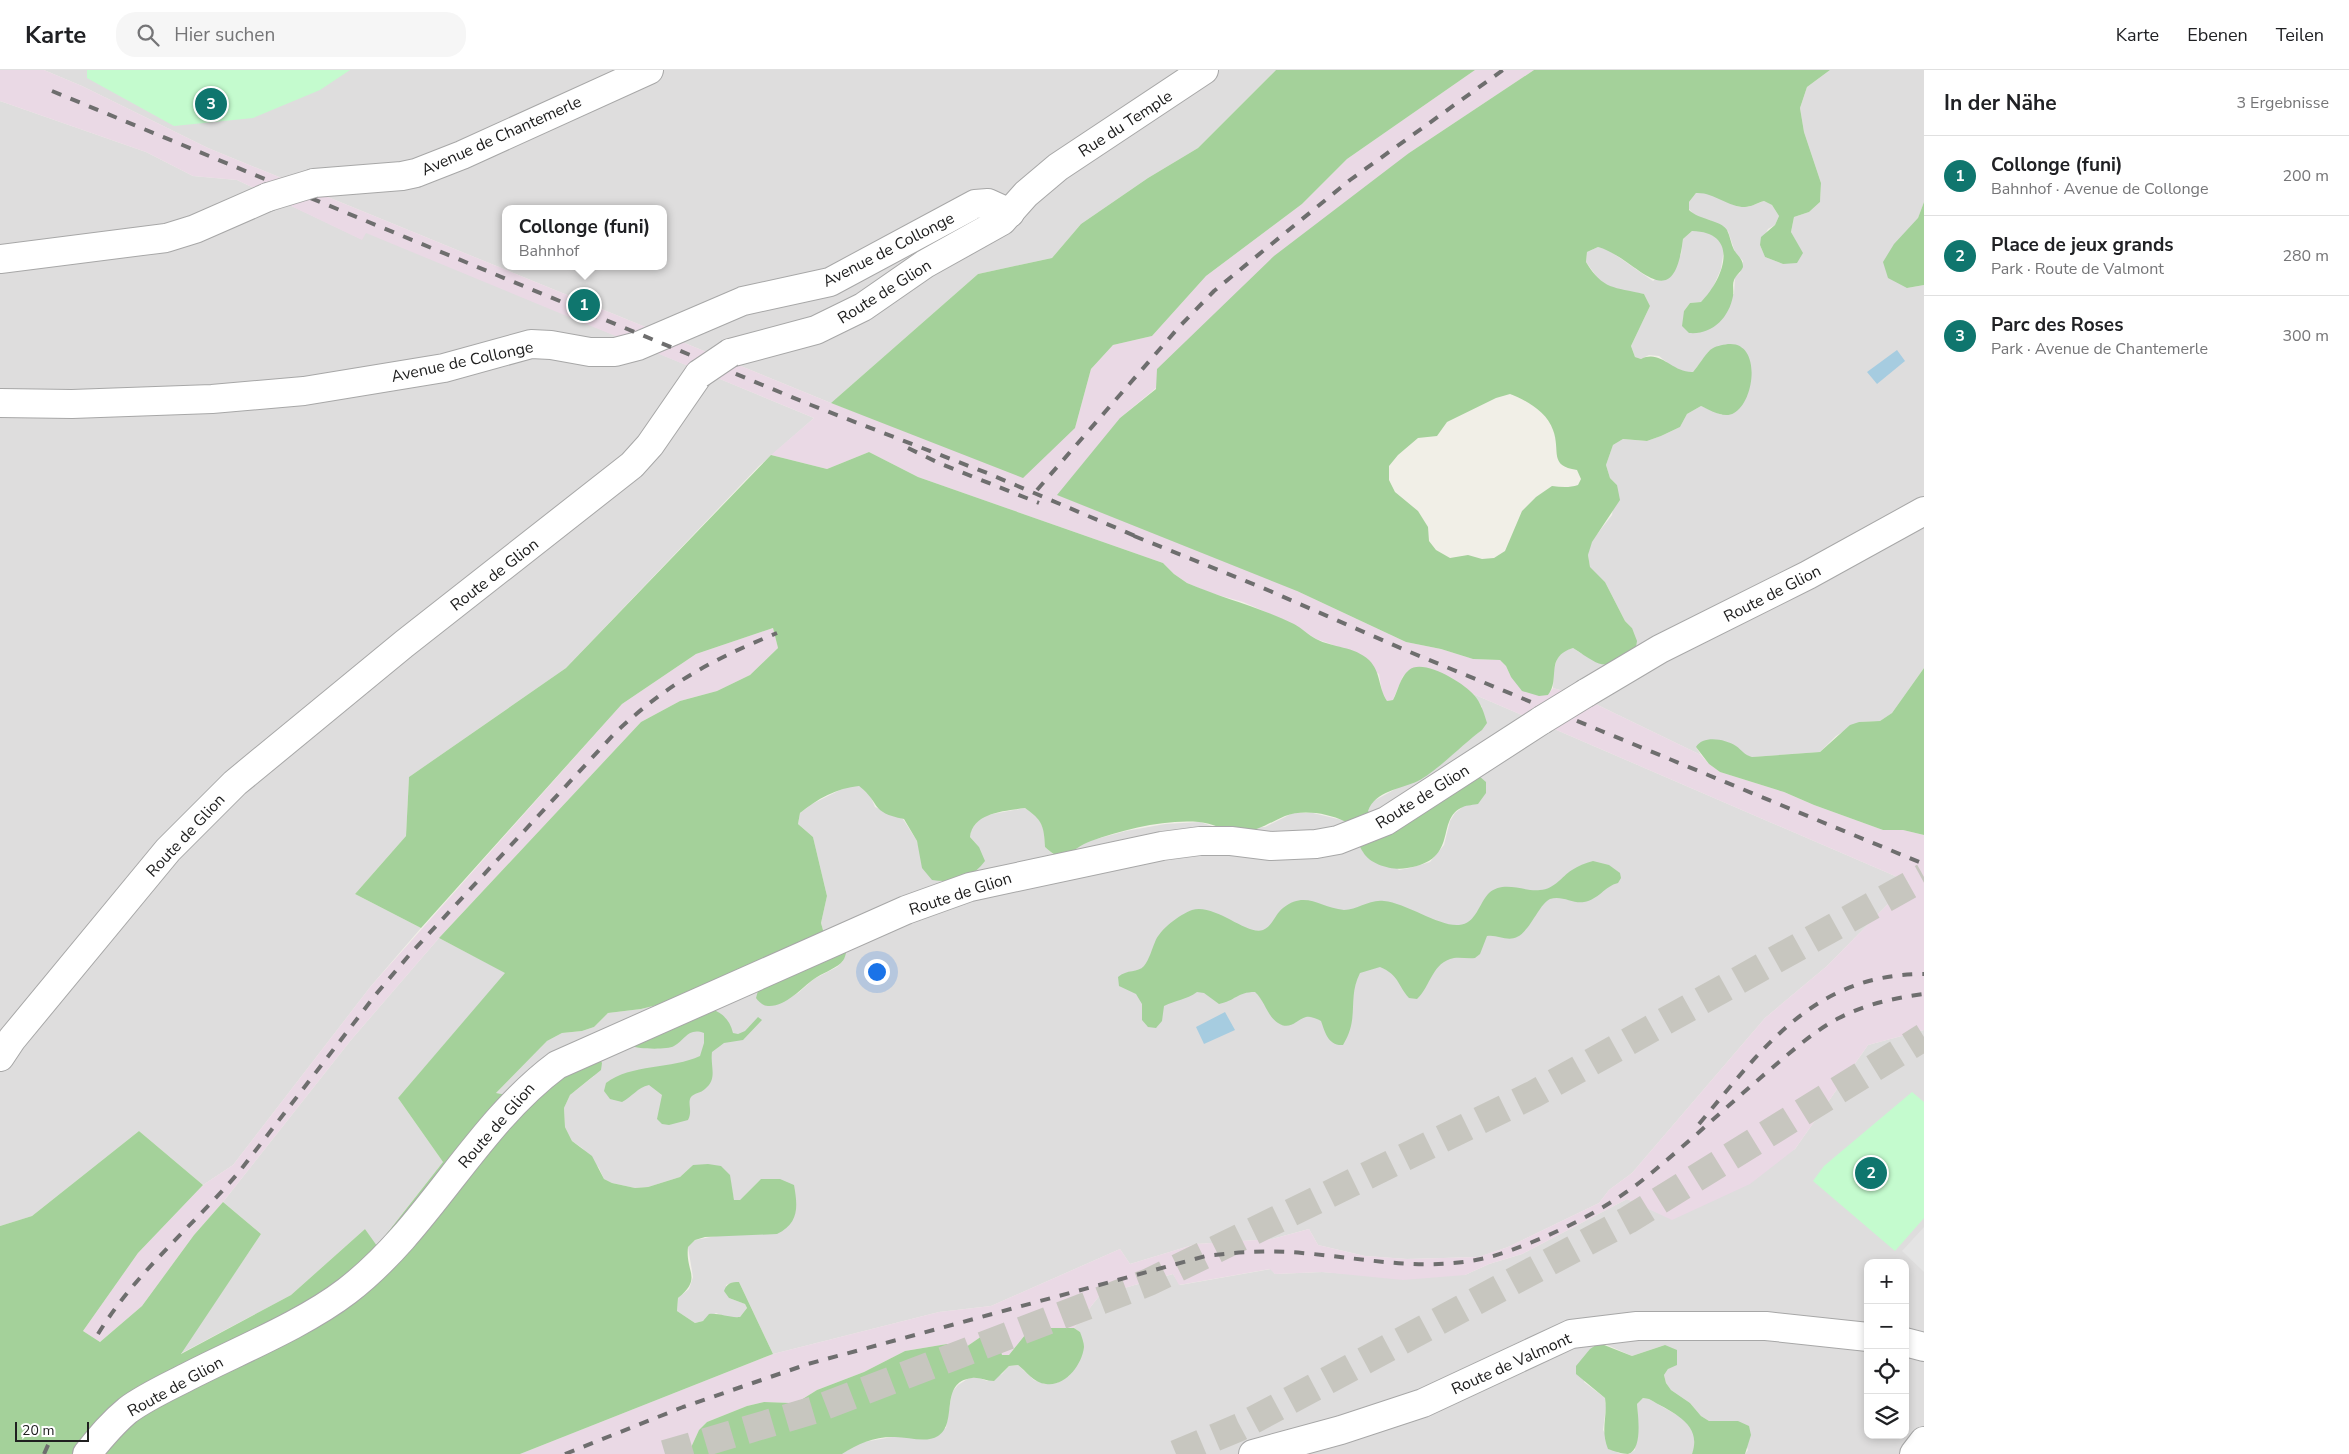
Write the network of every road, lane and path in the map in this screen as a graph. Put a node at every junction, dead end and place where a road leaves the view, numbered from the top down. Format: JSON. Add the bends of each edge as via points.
{"nodes":[{"id":1,"x":649,"y":70,"type":"edge"},
{"id":2,"x":1204,"y":70,"type":"edge"},
{"id":3,"x":1046,"y":177,"type":"joint"},
{"id":4,"x":1010,"y":214,"type":"junction"},
{"id":5,"x":0,"y":259,"type":"edge"},
{"id":6,"x":0,"y":404,"type":"edge"},
{"id":7,"x":1924,"y":511,"type":"edge"},
{"id":8,"x":0,"y":1057,"type":"edge"},
{"id":9,"x":1864,"y":1336,"type":"edge"},
{"id":10,"x":1909,"y":1343,"type":"edge"},
{"id":11,"x":1924,"y":1347,"type":"edge"},
{"id":12,"x":1924,"y":1441,"type":"edge"},
{"id":13,"x":87,"y":1454,"type":"edge"},
{"id":14,"x":1253,"y":1454,"type":"edge"},
{"id":15,"x":1914,"y":1454,"type":"edge"}],
"edges":[{"from":1,"to":5,"type":"street","name":"Avenue de Chantemerle","bridge":true,"via":[[462,155],[416,172],[314,183],[166,238]]},
{"from":2,"to":3,"type":"street","name":"Rue du Temple"},
{"from":3,"to":4,"type":"street","name":"Route de Glion"},
{"from":4,"to":6,"type":"street","name":"Avenue de Collonge","via":[[988,203],[975,204],[830,282],[743,301],[638,346],[615,352],[531,344],[444,368],[286,392],[212,399]]},
{"from":4,"to":8,"type":"street","name":"Route de Glion","bridge":true,"via":[[837,321],[816,330],[730,353],[699,374],[650,445],[632,465],[404,644],[235,783],[168,850]]},
{"from":7,"to":13,"type":"street","name":"Route de Glion","bridge":true,"via":[[1808,575],[1660,649],[1542,720],[1386,821],[1338,840],[1297,846],[1200,841],[1162,846],[970,887],[906,910],[557,1064],[532,1083],[509,1107],[390,1251],[346,1292],[304,1318],[138,1404],[110,1426]]},
{"from":9,"to":14,"type":"street","name":"Route de Valmont","via":[[1766,1326],[1637,1326],[1571,1334],[1422,1403]]},
{"from":10,"to":11,"type":"street"},
{"from":12,"to":15,"type":"street"}]}
